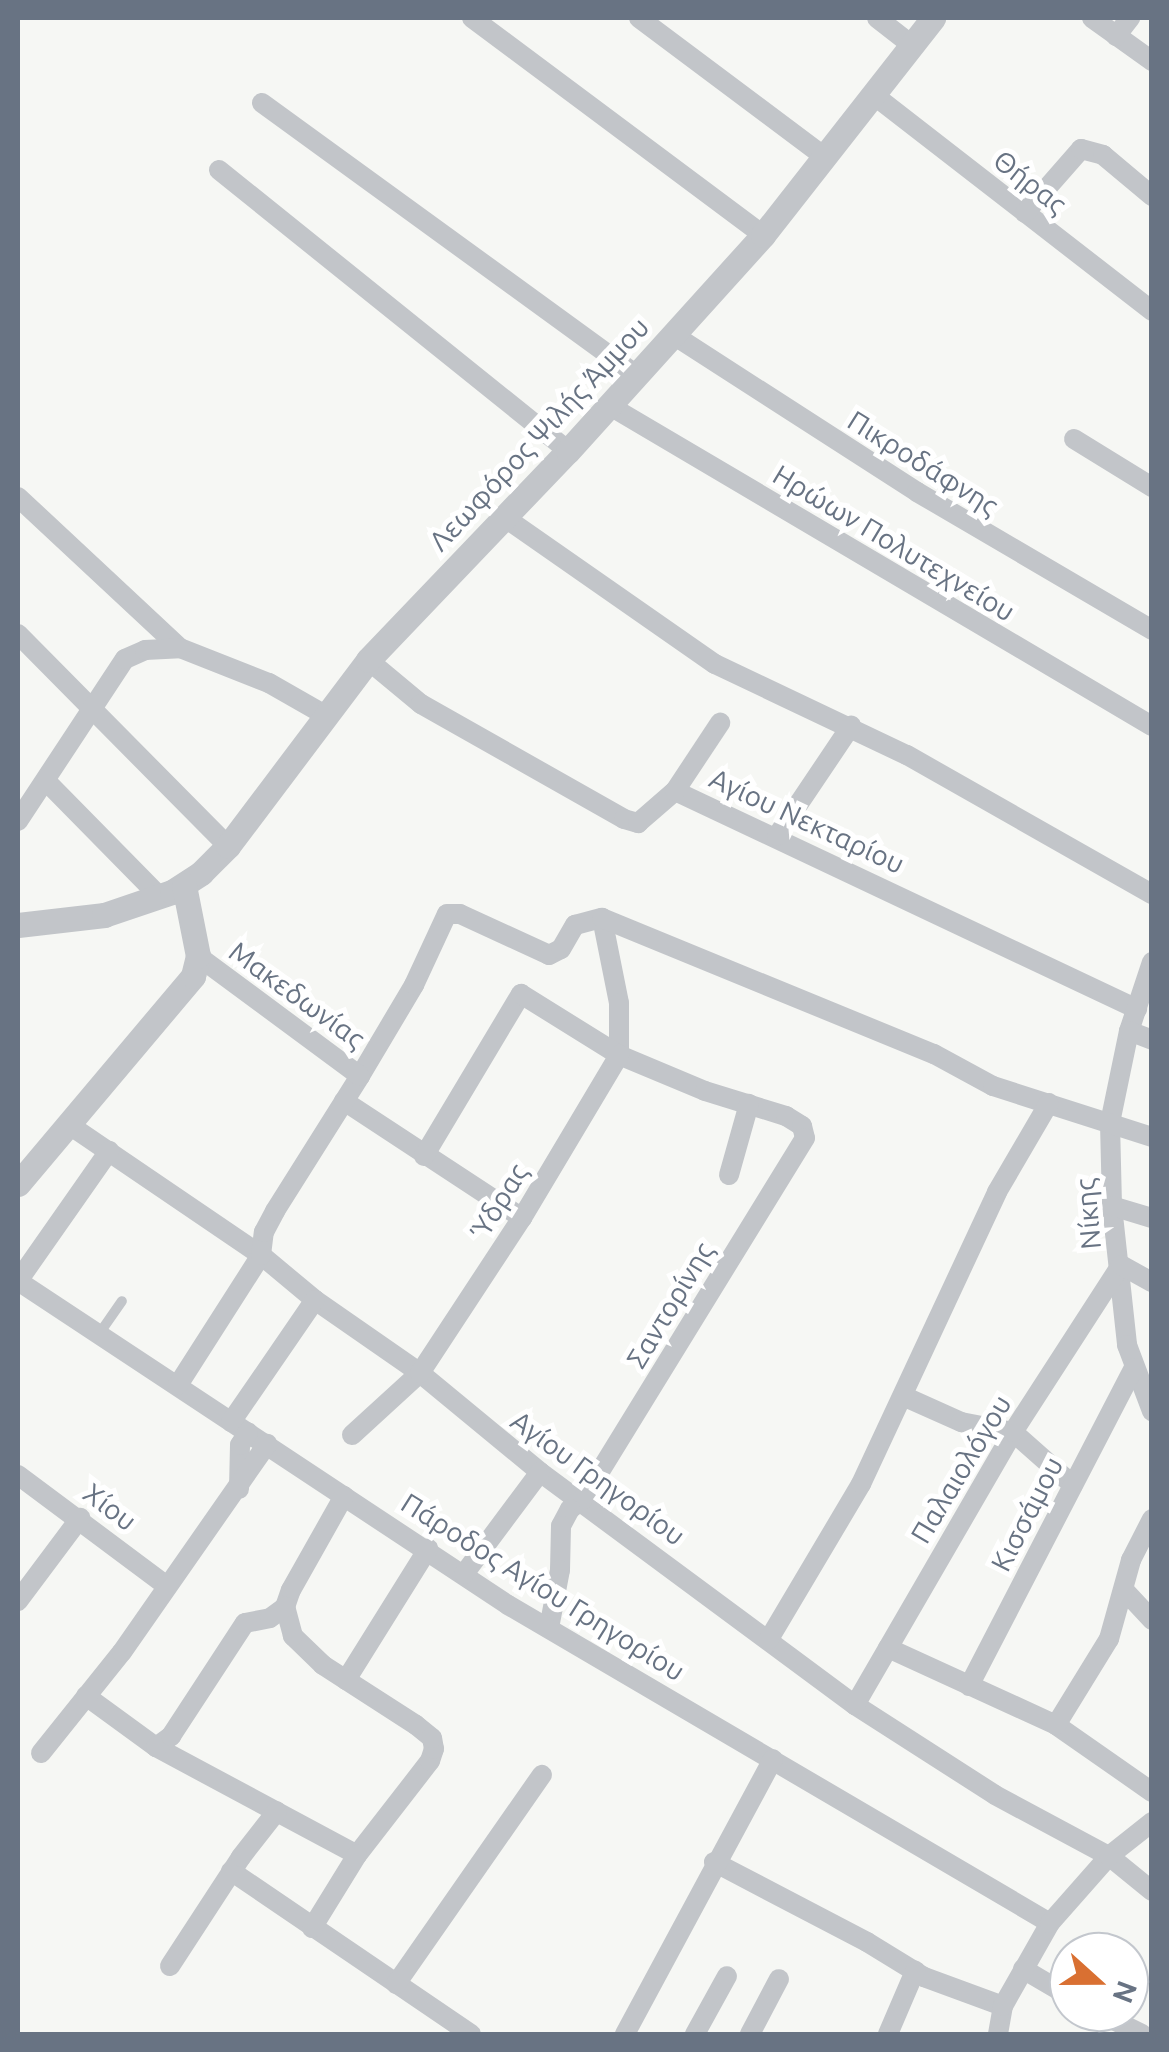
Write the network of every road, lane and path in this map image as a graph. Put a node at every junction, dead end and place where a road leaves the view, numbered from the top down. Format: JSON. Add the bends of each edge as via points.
{"nodes":[{"id":1,"x":472,"y":18,"type":"edge"},
{"id":2,"x":639,"y":18,"type":"edge"},
{"id":3,"x":877,"y":18,"type":"edge"},
{"id":4,"x":933,"y":18,"type":"edge"},
{"id":5,"x":1092,"y":18,"type":"edge"},
{"id":6,"x":1130,"y":18,"type":"edge"},
{"id":7,"x":1116,"y":36,"type":"junction"},
{"id":8,"x":913,"y":46,"type":"junction"},
{"id":9,"x":1152,"y":61,"type":"edge"},
{"id":10,"x":875,"y":96,"type":"junction"},
{"id":11,"x":262,"y":103,"type":"dead end"},
{"id":12,"x":826,"y":158,"type":"junction"},
{"id":13,"x":219,"y":170,"type":"dead end"},
{"id":14,"x":1152,"y":196,"type":"edge"},
{"id":15,"x":1026,"y":213,"type":"junction"},
{"id":16,"x":763,"y":235,"type":"junction"},
{"id":17,"x":1152,"y":311,"type":"edge"},
{"id":18,"x":672,"y":334,"type":"junction"},
{"id":19,"x":638,"y":374,"type":"junction"},
{"id":20,"x":610,"y":406,"type":"junction"},
{"id":21,"x":1074,"y":439,"type":"dead end"},
{"id":22,"x":568,"y":451,"type":"junction"},
{"id":23,"x":1152,"y":487,"type":"edge"},
{"id":24,"x":18,"y":498,"type":"edge"},
{"id":25,"x":504,"y":517,"type":"junction"},
{"id":26,"x":1152,"y":630,"type":"edge"},
{"id":27,"x":18,"y":634,"type":"edge"},
{"id":28,"x":180,"y":648,"type":"junction"},
{"id":29,"x":368,"y":660,"type":"junction"},
{"id":30,"x":93,"y":710,"type":"junction"},
{"id":31,"x":325,"y":715,"type":"junction"},
{"id":32,"x":720,"y":723,"type":"dead end"},
{"id":33,"x":851,"y":726,"type":"junction"},
{"id":34,"x":1152,"y":726,"type":"edge"},
{"id":35,"x":47,"y":782,"type":"junction"},
{"id":36,"x":675,"y":791,"type":"junction"},
{"id":37,"x":18,"y":822,"type":"edge"},
{"id":38,"x":776,"y":836,"type":"junction"},
{"id":39,"x":228,"y":846,"type":"junction"},
{"id":40,"x":184,"y":886,"type":"junction"},
{"id":41,"x":1152,"y":894,"type":"edge"},
{"id":42,"x":160,"y":897,"type":"junction"},
{"id":43,"x":602,"y":918,"type":"junction"},
{"id":44,"x":18,"y":925,"type":"edge"},
{"id":45,"x":198,"y":956,"type":"junction"},
{"id":46,"x":1152,"y":962,"type":"edge"},
{"id":47,"x":1137,"y":1009,"type":"junction"},
{"id":48,"x":1129,"y":1031,"type":"junction"},
{"id":49,"x":1152,"y":1040,"type":"edge"},
{"id":50,"x":619,"y":1055,"type":"junction"},
{"id":51,"x":360,"y":1076,"type":"junction"},
{"id":52,"x":344,"y":1101,"type":"junction"},
{"id":53,"x":749,"y":1104,"type":"junction"},
{"id":54,"x":1049,"y":1104,"type":"junction"},
{"id":55,"x":1110,"y":1122,"type":"junction"},
{"id":56,"x":68,"y":1124,"type":"junction"},
{"id":57,"x":1152,"y":1137,"type":"edge"},
{"id":58,"x":110,"y":1151,"type":"junction"},
{"id":59,"x":424,"y":1156,"type":"junction"},
{"id":60,"x":729,"y":1175,"type":"dead end"},
{"id":61,"x":18,"y":1184,"type":"edge"},
{"id":62,"x":1112,"y":1206,"type":"junction"},
{"id":63,"x":522,"y":1218,"type":"junction"},
{"id":64,"x":1152,"y":1218,"type":"edge"},
{"id":65,"x":262,"y":1254,"type":"junction"},
{"id":66,"x":1121,"y":1265,"type":"junction"},
{"id":67,"x":18,"y":1281,"type":"edge"},
{"id":68,"x":1152,"y":1282,"type":"edge"},
{"id":69,"x":315,"y":1300,"type":"junction"},
{"id":70,"x":122,"y":1301,"type":"dead end"},
{"id":71,"x":99,"y":1334,"type":"junction"},
{"id":72,"x":1134,"y":1368,"type":"junction"},
{"id":73,"x":420,"y":1373,"type":"junction"},
{"id":74,"x":178,"y":1385,"type":"junction"},
{"id":75,"x":903,"y":1396,"type":"junction"},
{"id":76,"x":1152,"y":1411,"type":"edge"},
{"id":77,"x":240,"y":1427,"type":"junction"},
{"id":78,"x":1013,"y":1432,"type":"junction"},
{"id":79,"x":352,"y":1435,"type":"dead end"},
{"id":80,"x":267,"y":1444,"type":"junction"},
{"id":81,"x":540,"y":1472,"type":"junction"},
{"id":82,"x":18,"y":1475,"type":"edge"},
{"id":83,"x":1073,"y":1485,"type":"junction"},
{"id":84,"x":238,"y":1490,"type":"junction"},
{"id":85,"x":344,"y":1496,"type":"junction"},
{"id":86,"x":582,"y":1500,"type":"junction"},
{"id":87,"x":80,"y":1518,"type":"junction"},
{"id":88,"x":1152,"y":1518,"type":"edge"},
{"id":89,"x":428,"y":1549,"type":"junction"},
{"id":90,"x":458,"y":1569,"type":"junction"},
{"id":91,"x":167,"y":1586,"type":"junction"},
{"id":92,"x":406,"y":1586,"type":"junction"},
{"id":93,"x":1124,"y":1592,"type":"junction"},
{"id":94,"x":18,"y":1602,"type":"edge"},
{"id":95,"x":285,"y":1607,"type":"junction"},
{"id":96,"x":1152,"y":1620,"type":"edge"},
{"id":97,"x":549,"y":1628,"type":"junction"},
{"id":98,"x":769,"y":1639,"type":"junction"},
{"id":99,"x":888,"y":1648,"type":"junction"},
{"id":100,"x":346,"y":1680,"type":"junction"},
{"id":101,"x":969,"y":1686,"type":"junction"},
{"id":102,"x":86,"y":1696,"type":"junction"},
{"id":103,"x":855,"y":1705,"type":"junction"},
{"id":104,"x":1056,"y":1725,"type":"junction"},
{"id":105,"x":156,"y":1747,"type":"junction"},
{"id":106,"x":40,"y":1753,"type":"dead end"},
{"id":107,"x":773,"y":1759,"type":"junction"},
{"id":108,"x":542,"y":1774,"type":"dead end"},
{"id":109,"x":1152,"y":1792,"type":"edge"},
{"id":110,"x":277,"y":1812,"type":"junction"},
{"id":111,"x":1152,"y":1822,"type":"edge"},
{"id":112,"x":357,"y":1855,"type":"junction"},
{"id":113,"x":1109,"y":1856,"type":"junction"},
{"id":114,"x":714,"y":1862,"type":"junction"},
{"id":115,"x":231,"y":1871,"type":"junction"},
{"id":116,"x":1152,"y":1890,"type":"edge"},
{"id":117,"x":1050,"y":1923,"type":"junction"},
{"id":118,"x":312,"y":1928,"type":"junction"},
{"id":119,"x":170,"y":1966,"type":"dead end"},
{"id":120,"x":1023,"y":1970,"type":"junction"},
{"id":121,"x":914,"y":1971,"type":"junction"},
{"id":122,"x":727,"y":1976,"type":"dead end"},
{"id":123,"x":779,"y":1979,"type":"dead end"},
{"id":124,"x":396,"y":1984,"type":"junction"},
{"id":125,"x":1049,"y":1985,"type":"edge"},
{"id":126,"x":1002,"y":2006,"type":"junction"},
{"id":127,"x":471,"y":2034,"type":"edge"},
{"id":128,"x":625,"y":2034,"type":"edge"},
{"id":129,"x":695,"y":2034,"type":"edge"},
{"id":130,"x":750,"y":2034,"type":"edge"},
{"id":131,"x":888,"y":2034,"type":"edge"},
{"id":132,"x":998,"y":2034,"type":"edge"}],
"edges":[{"from":1,"to":16,"type":"street"},
{"from":2,"to":12,"type":"street"},
{"from":3,"to":8,"type":"street"},
{"from":4,"to":8,"type":"street","name":"Λεωφόρος Ψιλής Άμμου"},
{"from":5,"to":7,"type":"street"},
{"from":6,"to":7,"type":"street"},
{"from":7,"to":9,"type":"street"},
{"from":8,"to":10,"type":"street","name":"Λεωφόρος Ψιλής Άμμου"},
{"from":10,"to":12,"type":"street","name":"Λεωφόρος Ψιλής Άμμου"},
{"from":10,"to":15,"type":"street","name":"Θήρας"},
{"from":11,"to":19,"type":"street"},
{"from":12,"to":16,"type":"street","name":"Λεωφόρος Ψιλής Άμμου"},
{"from":13,"to":22,"type":"street"},
{"from":14,"to":15,"type":"street","via":[[1103,154],[1081,149]]},
{"from":15,"to":17,"type":"street","name":"Θήρας"},
{"from":16,"to":18,"type":"street","name":"Λεωφόρος Ψιλής Άμμου"},
{"from":18,"to":19,"type":"street","name":"Λεωφόρος Ψιλής Άμμου"},
{"from":18,"to":26,"type":"street","name":"Πικροδάφνης","via":[[917,492]]},
{"from":19,"to":20,"type":"street","name":"Λεωφόρος Ψιλής Άμμου"},
{"from":20,"to":22,"type":"street","name":"Λεωφόρος Ψιλής Άμμου"},
{"from":20,"to":34,"type":"street","name":"Ηρώων Πολυτεχνείου"},
{"from":21,"to":23,"type":"street"},
{"from":22,"to":25,"type":"street","name":"Λεωφόρος Ψιλής Άμμου"},
{"from":24,"to":28,"type":"street"},
{"from":25,"to":29,"type":"street","name":"Λεωφόρος Ψιλής Άμμου"},
{"from":25,"to":33,"type":"street","via":[[715,664]]},
{"from":27,"to":30,"type":"street"},
{"from":28,"to":30,"type":"street","via":[[145,650],[126,659]]},
{"from":28,"to":31,"type":"street","via":[[269,683]]},
{"from":29,"to":31,"type":"street","name":"Λεωφόρος Ψιλής Άμμου"},
{"from":29,"to":36,"type":"street","name":"Αγίου Νεκταρίου","via":[[421,704],[624,819],[638,823]]},
{"from":30,"to":35,"type":"street"},
{"from":30,"to":39,"type":"street"},
{"from":31,"to":39,"type":"street","name":"Λεωφόρος Ψιλής Άμμου"},
{"from":32,"to":36,"type":"street"},
{"from":33,"to":38,"type":"street"},
{"from":33,"to":41,"type":"street"},
{"from":35,"to":37,"type":"street"},
{"from":35,"to":42,"type":"street"},
{"from":36,"to":38,"type":"street","name":"Αγίου Νεκταρίου"},
{"from":38,"to":47,"type":"street","name":"Αγίου Νεκταρίου"},
{"from":39,"to":40,"type":"street","name":"Λεωφόρος Ψιλής Άμμου"},
{"from":40,"to":42,"type":"street","name":"Λεωφόρος Ψιλής Άμμου"},
{"from":40,"to":45,"type":"street"},
{"from":42,"to":44,"type":"street","name":"Λεωφόρος Ψιλής Άμμου","via":[[104,916]]},
{"from":43,"to":50,"type":"street","via":[[620,1004]]},
{"from":43,"to":51,"type":"street","via":[[575,926],[561,949],[548,955],[447,914]]},
{"from":43,"to":54,"type":"street","via":[[934,1054],[992,1086]]},
{"from":45,"to":51,"type":"street","name":"Μακεδωνίας"},
{"from":45,"to":56,"type":"street","via":[[192,976]]},
{"from":46,"to":47,"type":"street","name":"Νίκης"},
{"from":47,"to":48,"type":"street","name":"Νίκης"},
{"from":48,"to":49,"type":"street"},
{"from":48,"to":55,"type":"street","name":"Νίκης"},
{"from":50,"to":53,"type":"street"},
{"from":50,"to":59,"type":"street","via":[[521,994]]},
{"from":50,"to":63,"type":"street","name":"Ύδρας"},
{"from":51,"to":52,"type":"street","name":"Μακεδωνίας"},
{"from":52,"to":59,"type":"street"},
{"from":52,"to":65,"type":"street","name":"Μακεδωνίας","via":[[275,1211]]},
{"from":53,"to":60,"type":"street"},
{"from":53,"to":86,"type":"street","name":"Σαντορίνης","via":[[786,1116],[802,1126],[805,1138]]},
{"from":54,"to":55,"type":"street"},
{"from":54,"to":75,"type":"street","via":[[998,1192]]},
{"from":55,"to":57,"type":"street"},
{"from":55,"to":62,"type":"street","name":"Νίκης"},
{"from":56,"to":58,"type":"street","name":"Αγίου Γρηγορίου"},
{"from":56,"to":61,"type":"street"},
{"from":58,"to":65,"type":"street","name":"Αγίου Γρηγορίου"},
{"from":58,"to":67,"type":"street"},
{"from":59,"to":63,"type":"street"},
{"from":62,"to":64,"type":"street"},
{"from":62,"to":66,"type":"street","name":"Νίκης"},
{"from":63,"to":73,"type":"street","name":"Ύδρας"},
{"from":65,"to":69,"type":"street","name":"Αγίου Γρηγορίου"},
{"from":65,"to":74,"type":"street","name":"Μακεδωνίας"},
{"from":66,"to":68,"type":"street"},
{"from":66,"to":72,"type":"street","name":"Νίκης"},
{"from":66,"to":78,"type":"street","name":"Παλαιολόγου"},
{"from":67,"to":71,"type":"street","name":"Πάροδος Αγίου Γρηγορίου"},
{"from":69,"to":73,"type":"street","name":"Αγίου Γρηγορίου"},
{"from":69,"to":77,"type":"street"},
{"from":70,"to":71,"type":"lane"},
{"from":71,"to":74,"type":"street","name":"Πάροδος Αγίου Γρηγορίου"},
{"from":72,"to":76,"type":"street","name":"Νίκης"},
{"from":72,"to":83,"type":"street","name":"Κισσάμου"},
{"from":73,"to":79,"type":"street","name":"Ύδρας"},
{"from":73,"to":81,"type":"street","name":"Αγίου Γρηγορίου"},
{"from":74,"to":77,"type":"street","name":"Πάροδος Αγίου Γρηγορίου"},
{"from":75,"to":78,"type":"street","via":[[960,1422]]},
{"from":75,"to":98,"type":"street","via":[[861,1484]]},
{"from":77,"to":80,"type":"street","name":"Πάροδος Αγίου Γρηγορίου"},
{"from":77,"to":84,"type":"street"},
{"from":78,"to":83,"type":"street"},
{"from":78,"to":99,"type":"street","name":"Παλαιολόγου"},
{"from":80,"to":84,"type":"street"},
{"from":80,"to":85,"type":"street","name":"Πάροδος Αγίου Γρηγορίου"},
{"from":81,"to":86,"type":"street","name":"Αγίου Γρηγορίου"},
{"from":81,"to":90,"type":"street"},
{"from":82,"to":87,"type":"street","name":"Χίου"},
{"from":83,"to":101,"type":"street","name":"Κισσάμου"},
{"from":84,"to":91,"type":"street"},
{"from":85,"to":89,"type":"street","name":"Πάροδος Αγίου Γρηγορίου"},
{"from":85,"to":95,"type":"street"},
{"from":86,"to":97,"type":"street","name":"Σαντορίνης","via":[[561,1526]]},
{"from":86,"to":98,"type":"street","name":"Αγίου Γρηγορίου"},
{"from":87,"to":91,"type":"street","name":"Χίου"},
{"from":87,"to":94,"type":"street"},
{"from":88,"to":93,"type":"street"},
{"from":89,"to":90,"type":"street","name":"Πάροδος Αγίου Γρηγορίου"},
{"from":89,"to":92,"type":"street"},
{"from":90,"to":92,"type":"street"},
{"from":90,"to":97,"type":"street","name":"Πάροδος Αγίου Γρηγορίου"},
{"from":91,"to":102,"type":"street"},
{"from":92,"to":100,"type":"street"},
{"from":93,"to":96,"type":"street"},
{"from":93,"to":104,"type":"street","via":[[1109,1638]]},
{"from":95,"to":100,"type":"street","via":[[293,1636]]},
{"from":95,"to":105,"type":"street","via":[[245,1623],[171,1736]]},
{"from":97,"to":107,"type":"street","name":"Πάροδος Αγίου Γρηγορίου"},
{"from":98,"to":103,"type":"street","name":"Αγίου Γρηγορίου"},
{"from":99,"to":101,"type":"street"},
{"from":99,"to":103,"type":"street","name":"Παλαιολόγου"},
{"from":100,"to":112,"type":"street","via":[[416,1725],[434,1749]]},
{"from":101,"to":104,"type":"street"},
{"from":102,"to":105,"type":"street"},
{"from":102,"to":106,"type":"street"},
{"from":103,"to":113,"type":"street","name":"Αγίου Γρηγορίου","via":[[995,1795]]},
{"from":104,"to":109,"type":"street"},
{"from":105,"to":110,"type":"street"},
{"from":107,"to":114,"type":"street"},
{"from":107,"to":117,"type":"street","name":"Πάροδος Αγίου Γρηγορίου"},
{"from":108,"to":124,"type":"street"},
{"from":110,"to":112,"type":"street"},
{"from":110,"to":115,"type":"street"},
{"from":111,"to":113,"type":"street"},
{"from":112,"to":118,"type":"street"},
{"from":113,"to":116,"type":"street","name":"Αγίου Γρηγορίου"},
{"from":113,"to":117,"type":"street"},
{"from":114,"to":121,"type":"street"},
{"from":114,"to":128,"type":"street"},
{"from":115,"to":118,"type":"street"},
{"from":115,"to":119,"type":"street"},
{"from":117,"to":120,"type":"street"},
{"from":118,"to":124,"type":"street"},
{"from":120,"to":125,"type":"street"},
{"from":120,"to":126,"type":"street"},
{"from":121,"to":126,"type":"street"},
{"from":121,"to":131,"type":"street"},
{"from":122,"to":129,"type":"street"},
{"from":123,"to":130,"type":"street"},
{"from":124,"to":127,"type":"street"},
{"from":126,"to":132,"type":"street"}]}
